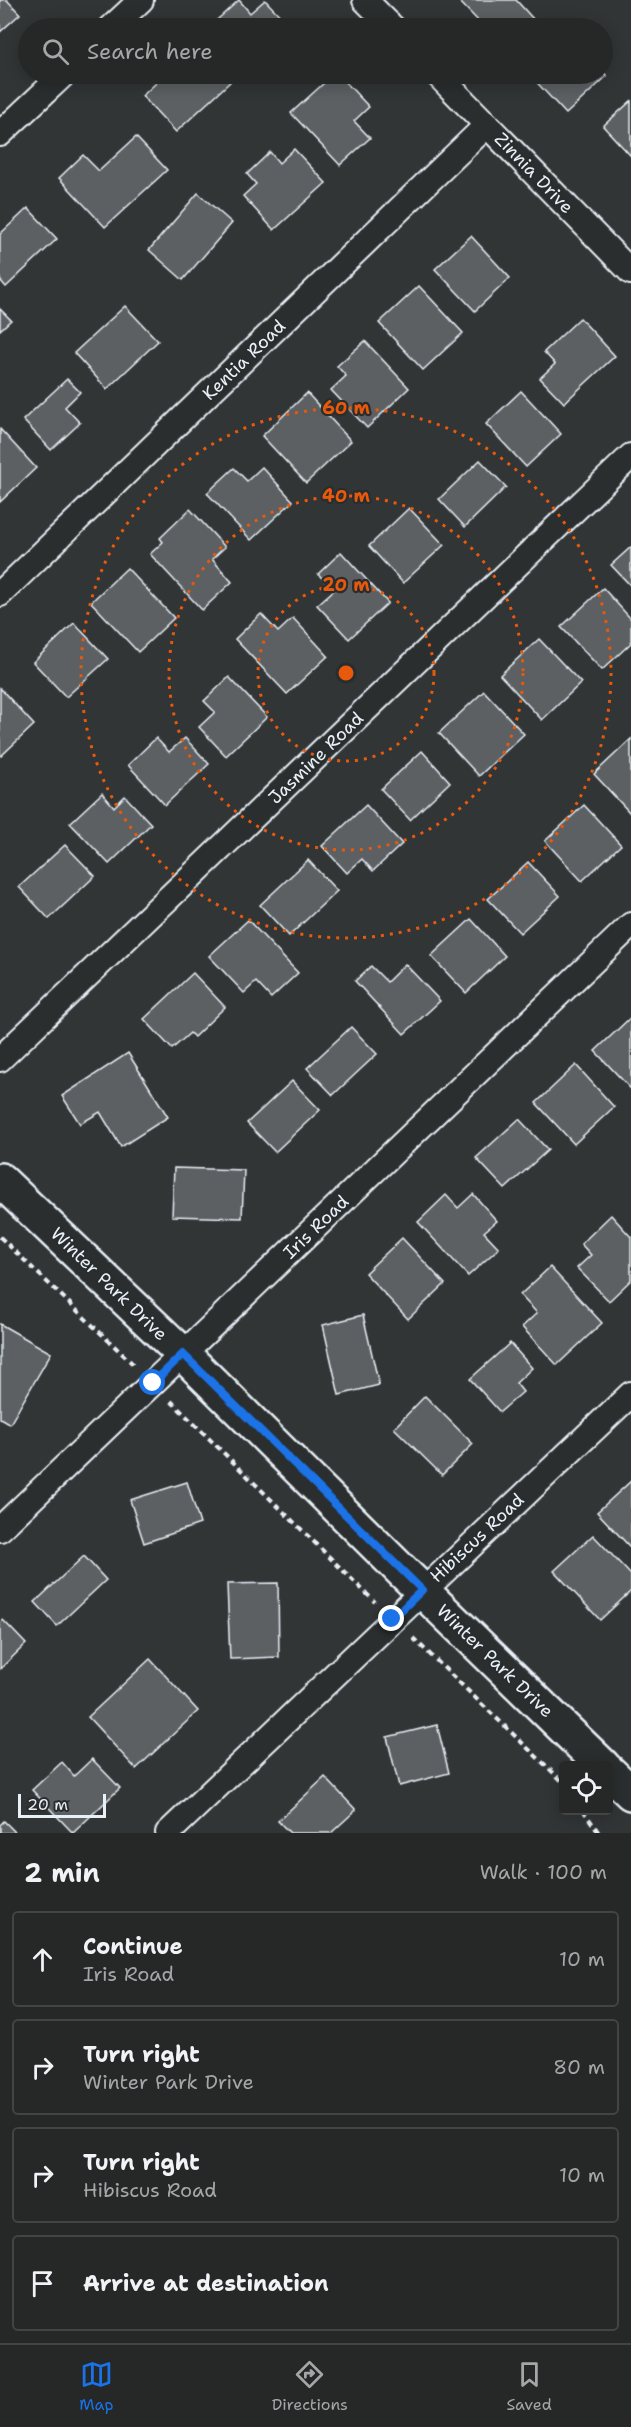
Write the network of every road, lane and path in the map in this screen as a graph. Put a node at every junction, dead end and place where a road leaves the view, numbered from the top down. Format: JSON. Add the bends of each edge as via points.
{"nodes":[{"id":1,"x":141,"y":0,"type":"edge"},
{"id":2,"x":365,"y":0,"type":"edge"},
{"id":3,"x":122,"y":18,"type":"edge"},
{"id":4,"x":383,"y":18,"type":"edge"},
{"id":5,"x":53,"y":84,"type":"edge"},
{"id":6,"x":446,"y":84,"type":"edge"},
{"id":7,"x":487,"y":125,"type":"junction"},
{"id":8,"x":0,"y":134,"type":"edge"},
{"id":9,"x":631,"y":272,"type":"edge"},
{"id":10,"x":631,"y":456,"type":"edge"},
{"id":11,"x":0,"y":594,"type":"edge"},
{"id":12,"x":631,"y":925,"type":"edge"},
{"id":13,"x":0,"y":1059,"type":"edge"},
{"id":14,"x":0,"y":1180,"type":"edge"},
{"id":15,"x":0,"y":1237,"type":"edge"},
{"id":16,"x":183,"y":1354,"type":"junction"},
{"id":17,"x":132,"y":1364,"type":"dead end"},
{"id":18,"x":631,"y":1394,"type":"edge"},
{"id":19,"x":167,"y":1397,"type":"dead end"},
{"id":20,"x":0,"y":1529,"type":"edge"},
{"id":21,"x":422,"y":1590,"type":"junction"},
{"id":22,"x":375,"y":1603,"type":"dead end"},
{"id":23,"x":406,"y":1632,"type":"dead end"},
{"id":24,"x":598,"y":1761,"type":"edge"},
{"id":25,"x":613,"y":1775,"type":"edge"},
{"id":26,"x":559,"y":1778,"type":"edge"},
{"id":27,"x":631,"y":1793,"type":"edge"},
{"id":28,"x":586,"y":1815,"type":"edge"},
{"id":29,"x":168,"y":1833,"type":"edge"},
{"id":30,"x":599,"y":1833,"type":"edge"}],
"edges":[{"from":1,"to":3,"type":"street"},
{"from":2,"to":4,"type":"street"},
{"from":5,"to":8,"type":"street"},
{"from":6,"to":7,"type":"street","name":"Zinnia Drive"},
{"from":7,"to":9,"type":"street","name":"Zinnia Drive"},
{"from":7,"to":11,"type":"street","name":"Kentia Road"},
{"from":10,"to":13,"type":"street","name":"Jasmine Road"},
{"from":12,"to":16,"type":"street","name":"Iris Road"},
{"from":14,"to":16,"type":"street","name":"Winter Park Drive"},
{"from":15,"to":17,"type":"path"},
{"from":16,"to":20,"type":"street","name":"Iris Road"},
{"from":16,"to":21,"type":"street","name":"Winter Park Drive"},
{"from":18,"to":21,"type":"street","name":"Hibiscus Road"},
{"from":19,"to":22,"type":"path"},
{"from":21,"to":24,"type":"street","name":"Winter Park Drive"},
{"from":21,"to":29,"type":"street","name":"Hibiscus Road"},
{"from":23,"to":26,"type":"path"},
{"from":25,"to":27,"type":"street"},
{"from":28,"to":30,"type":"path"}]}
